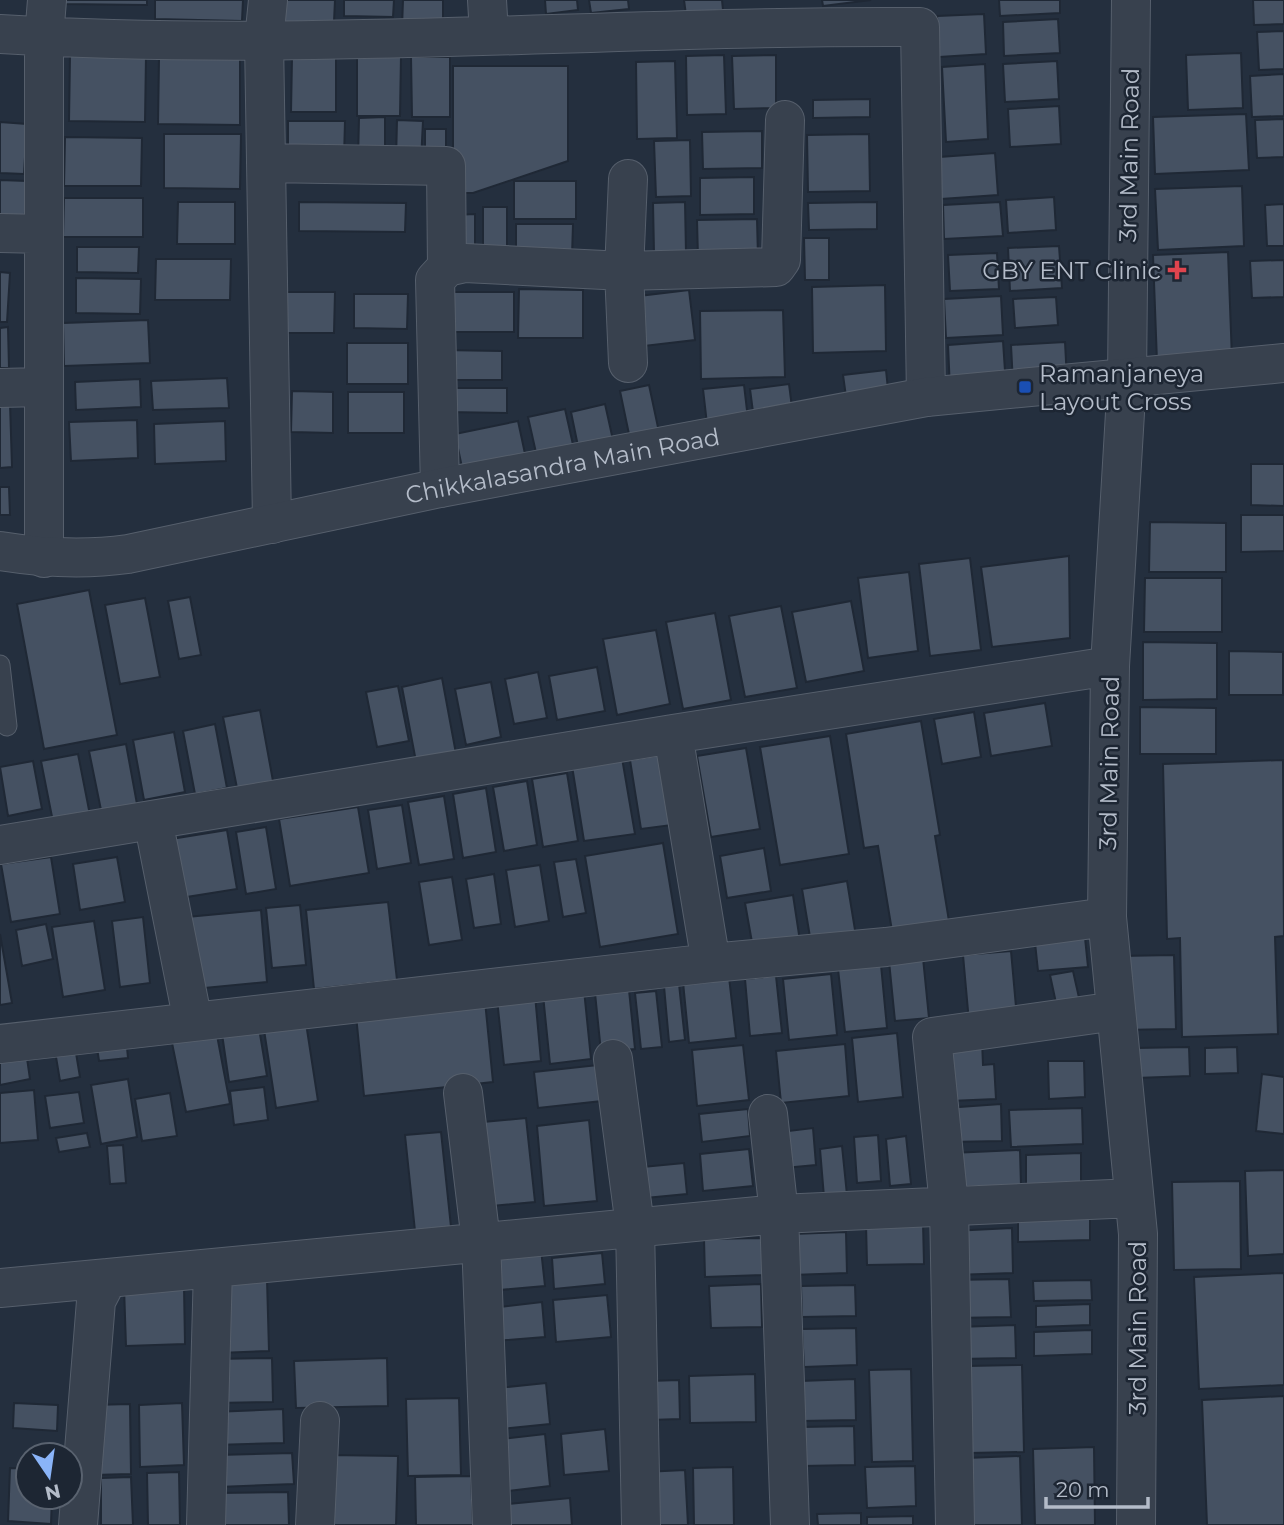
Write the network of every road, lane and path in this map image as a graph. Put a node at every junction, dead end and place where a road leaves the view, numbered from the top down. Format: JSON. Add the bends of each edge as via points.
{"nodes":[{"id":1,"x":268,"y":0,"type":"edge"},
{"id":2,"x":1131,"y":0,"type":"edge"},
{"id":3,"x":921,"y":14,"type":"edge"},
{"id":4,"x":488,"y":17,"type":"edge"},
{"id":5,"x":46,"y":19,"type":"edge"},
{"id":6,"x":0,"y":34,"type":"edge"},
{"id":7,"x":264,"y":40,"type":"junction"},
{"id":8,"x":785,"y":120,"type":"dead end"},
{"id":9,"x":266,"y":163,"type":"junction"},
{"id":10,"x":628,"y":179,"type":"dead end"},
{"id":11,"x":0,"y":233,"type":"edge"},
{"id":12,"x":43,"y":234,"type":"junction"},
{"id":13,"x":447,"y":267,"type":"junction"},
{"id":14,"x":624,"y":271,"type":"junction"},
{"id":15,"x":628,"y":363,"type":"dead end"},
{"id":16,"x":1284,"y":363,"type":"edge"},
{"id":17,"x":1127,"y":379,"type":"junction"},
{"id":18,"x":42,"y":387,"type":"junction"},
{"id":19,"x":0,"y":388,"type":"edge"},
{"id":20,"x":926,"y":397,"type":"junction"},
{"id":21,"x":440,"y":488,"type":"junction"},
{"id":22,"x":272,"y":524,"type":"junction"},
{"id":23,"x":0,"y":551,"type":"edge"},
{"id":24,"x":44,"y":558,"type":"junction"},
{"id":25,"x":0,"y":665,"type":"edge"},
{"id":26,"x":1110,"y":666,"type":"junction"},
{"id":27,"x":7,"y":726,"type":"dead end"},
{"id":28,"x":673,"y":734,"type":"junction"},
{"id":29,"x":153,"y":820,"type":"junction"},
{"id":30,"x":0,"y":845,"type":"edge"},
{"id":31,"x":1107,"y":916,"type":"junction"},
{"id":32,"x":711,"y":963,"type":"junction"},
{"id":33,"x":1116,"y":1011,"type":"junction"},
{"id":34,"x":192,"y":1023,"type":"junction"},
{"id":35,"x":0,"y":1044,"type":"edge"},
{"id":36,"x":613,"y":1059,"type":"dead end"},
{"id":37,"x":463,"y":1093,"type":"dead end"},
{"id":38,"x":768,"y":1114,"type":"dead end"},
{"id":39,"x":1134,"y":1198,"type":"junction"},
{"id":40,"x":949,"y":1205,"type":"junction"},
{"id":41,"x":779,"y":1214,"type":"junction"},
{"id":42,"x":635,"y":1226,"type":"junction"},
{"id":43,"x":481,"y":1241,"type":"junction"},
{"id":44,"x":213,"y":1268,"type":"junction"},
{"id":45,"x":108,"y":1278,"type":"junction"},
{"id":46,"x":0,"y":1288,"type":"edge"},
{"id":47,"x":320,"y":1421,"type":"dead end"},
{"id":48,"x":78,"y":1525,"type":"edge"},
{"id":49,"x":206,"y":1525,"type":"edge"},
{"id":50,"x":315,"y":1525,"type":"edge"},
{"id":51,"x":492,"y":1525,"type":"edge"},
{"id":52,"x":641,"y":1525,"type":"edge"},
{"id":53,"x":790,"y":1525,"type":"edge"},
{"id":54,"x":955,"y":1525,"type":"edge"},
{"id":55,"x":1136,"y":1525,"type":"edge"}],
"edges":[{"from":1,"to":7,"type":"street"},
{"from":2,"to":17,"type":"street","name":"3rd Main Road"},
{"from":3,"to":4,"type":"street","via":[[786,26]]},
{"from":3,"to":20,"type":"street"},
{"from":4,"to":7,"type":"street"},
{"from":5,"to":6,"type":"street"},
{"from":5,"to":7,"type":"street"},
{"from":5,"to":12,"type":"street"},
{"from":7,"to":9,"type":"street"},
{"from":8,"to":14,"type":"street","via":[[779,264],[771,268]]},
{"from":9,"to":13,"type":"street","via":[[446,166]]},
{"from":9,"to":22,"type":"street"},
{"from":10,"to":14,"type":"street"},
{"from":11,"to":12,"type":"street"},
{"from":12,"to":18,"type":"street"},
{"from":13,"to":14,"type":"street","via":[[465,263]]},
{"from":13,"to":21,"type":"street","via":[[435,280]]},
{"from":14,"to":15,"type":"street"},
{"from":16,"to":17,"type":"street","name":"Chikkalasandra Main Road"},
{"from":17,"to":20,"type":"street","name":"Chikkalasandra Main Road"},
{"from":17,"to":26,"type":"street","name":"3rd Main Road"},
{"from":18,"to":19,"type":"street"},
{"from":18,"to":24,"type":"street"},
{"from":20,"to":21,"type":"street","name":"Chikkalasandra Main Road"},
{"from":21,"to":22,"type":"street","name":"Chikkalasandra Main Road"},
{"from":22,"to":24,"type":"street","name":"Chikkalasandra Main Road","via":[[128,554]]},
{"from":23,"to":24,"type":"street","name":"Chikkalasandra Main Road"},
{"from":25,"to":27,"type":"lane"},
{"from":26,"to":28,"type":"street"},
{"from":26,"to":31,"type":"street","name":"3rd Main Road"},
{"from":28,"to":29,"type":"street"},
{"from":28,"to":32,"type":"street"},
{"from":29,"to":30,"type":"street"},
{"from":29,"to":34,"type":"street"},
{"from":31,"to":32,"type":"street","via":[[886,947]]},
{"from":31,"to":33,"type":"street","name":"3rd Main Road"},
{"from":32,"to":34,"type":"street"},
{"from":33,"to":39,"type":"street","name":"3rd Main Road"},
{"from":33,"to":40,"type":"street","via":[[932,1037]]},
{"from":34,"to":35,"type":"street"},
{"from":36,"to":42,"type":"street"},
{"from":37,"to":43,"type":"street"},
{"from":38,"to":41,"type":"street"},
{"from":39,"to":40,"type":"street"},
{"from":39,"to":55,"type":"street","name":"3rd Main Road","via":[[1138,1234]]},
{"from":40,"to":41,"type":"street"},
{"from":40,"to":54,"type":"street"},
{"from":41,"to":42,"type":"street"},
{"from":41,"to":53,"type":"street"},
{"from":42,"to":43,"type":"street"},
{"from":42,"to":52,"type":"street"},
{"from":43,"to":44,"type":"street"},
{"from":43,"to":51,"type":"street"},
{"from":44,"to":45,"type":"street"},
{"from":44,"to":49,"type":"street"},
{"from":45,"to":46,"type":"street"},
{"from":45,"to":48,"type":"street","via":[[96,1301]]},
{"from":47,"to":50,"type":"street"}]}
